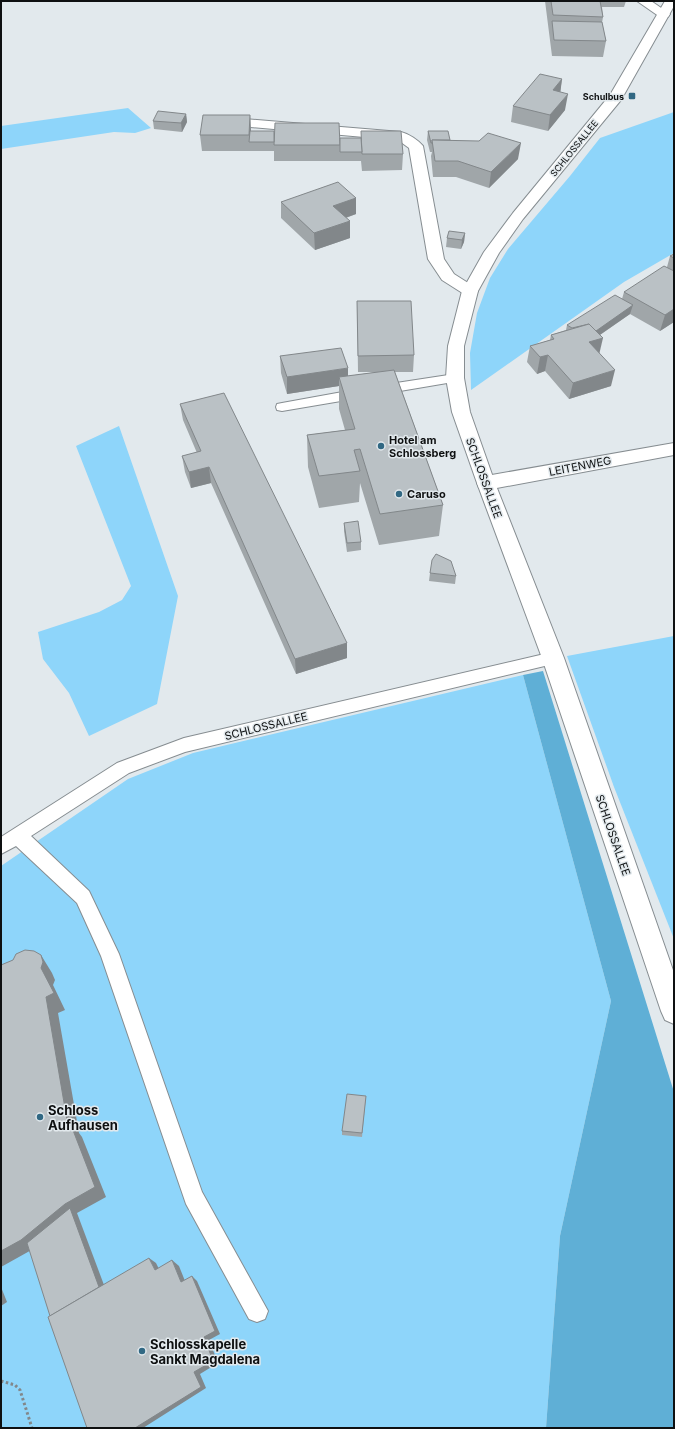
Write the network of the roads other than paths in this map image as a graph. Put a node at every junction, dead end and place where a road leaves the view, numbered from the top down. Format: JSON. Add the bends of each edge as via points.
{"nodes":[{"id":1,"x":643,"y":1,"type":"edge"},
{"id":2,"x":667,"y":7,"type":"edge"},
{"id":3,"x":211,"y":120,"type":"edge"},
{"id":4,"x":470,"y":291,"type":"junction"},
{"id":5,"x":455,"y":378,"type":"junction"},
{"id":6,"x":282,"y":407,"type":"dead end"},
{"id":7,"x":674,"y":449,"type":"edge"},
{"id":8,"x":486,"y":484,"type":"junction"},
{"id":9,"x":553,"y":658,"type":"junction"},
{"id":10,"x":17,"y":835,"type":"junction"},
{"id":11,"x":1,"y":846,"type":"edge"},
{"id":12,"x":674,"y":1011,"type":"edge"},
{"id":13,"x":257,"y":1311,"type":"dead end"}],
"edges":[{"from":1,"to":2,"type":"main road"},
{"from":2,"to":4,"type":"main road","name":"SCHLOSSALLEE","via":[[616,97],[518,216],[492,252]]},
{"from":3,"to":4,"type":"main road","via":[[401,136],[408,140],[416,146],[436,259],[448,277]]},
{"from":4,"to":5,"type":"main road","name":"SCHLOSSALLEE","via":[[456,346]]},
{"from":5,"to":6,"type":"lane"},
{"from":5,"to":8,"type":"main road","name":"SCHLOSSALLEE","via":[[461,412]]},
{"from":7,"to":8,"type":"main road","name":"LEITENWEG"},
{"from":8,"to":9,"type":"main road","name":"SCHLOSSALLEE"},
{"from":9,"to":10,"type":"lane","name":"SCHLOSSALLEE","via":[[184,745],[122,768]]},
{"from":9,"to":12,"type":"main road","name":"SCHLOSSALLEE"},
{"from":10,"to":11,"type":"lane","name":"SCHLOSSALLEE"},
{"from":10,"to":13,"type":"lane","via":[[83,897],[110,954],[193,1197]]}]}
